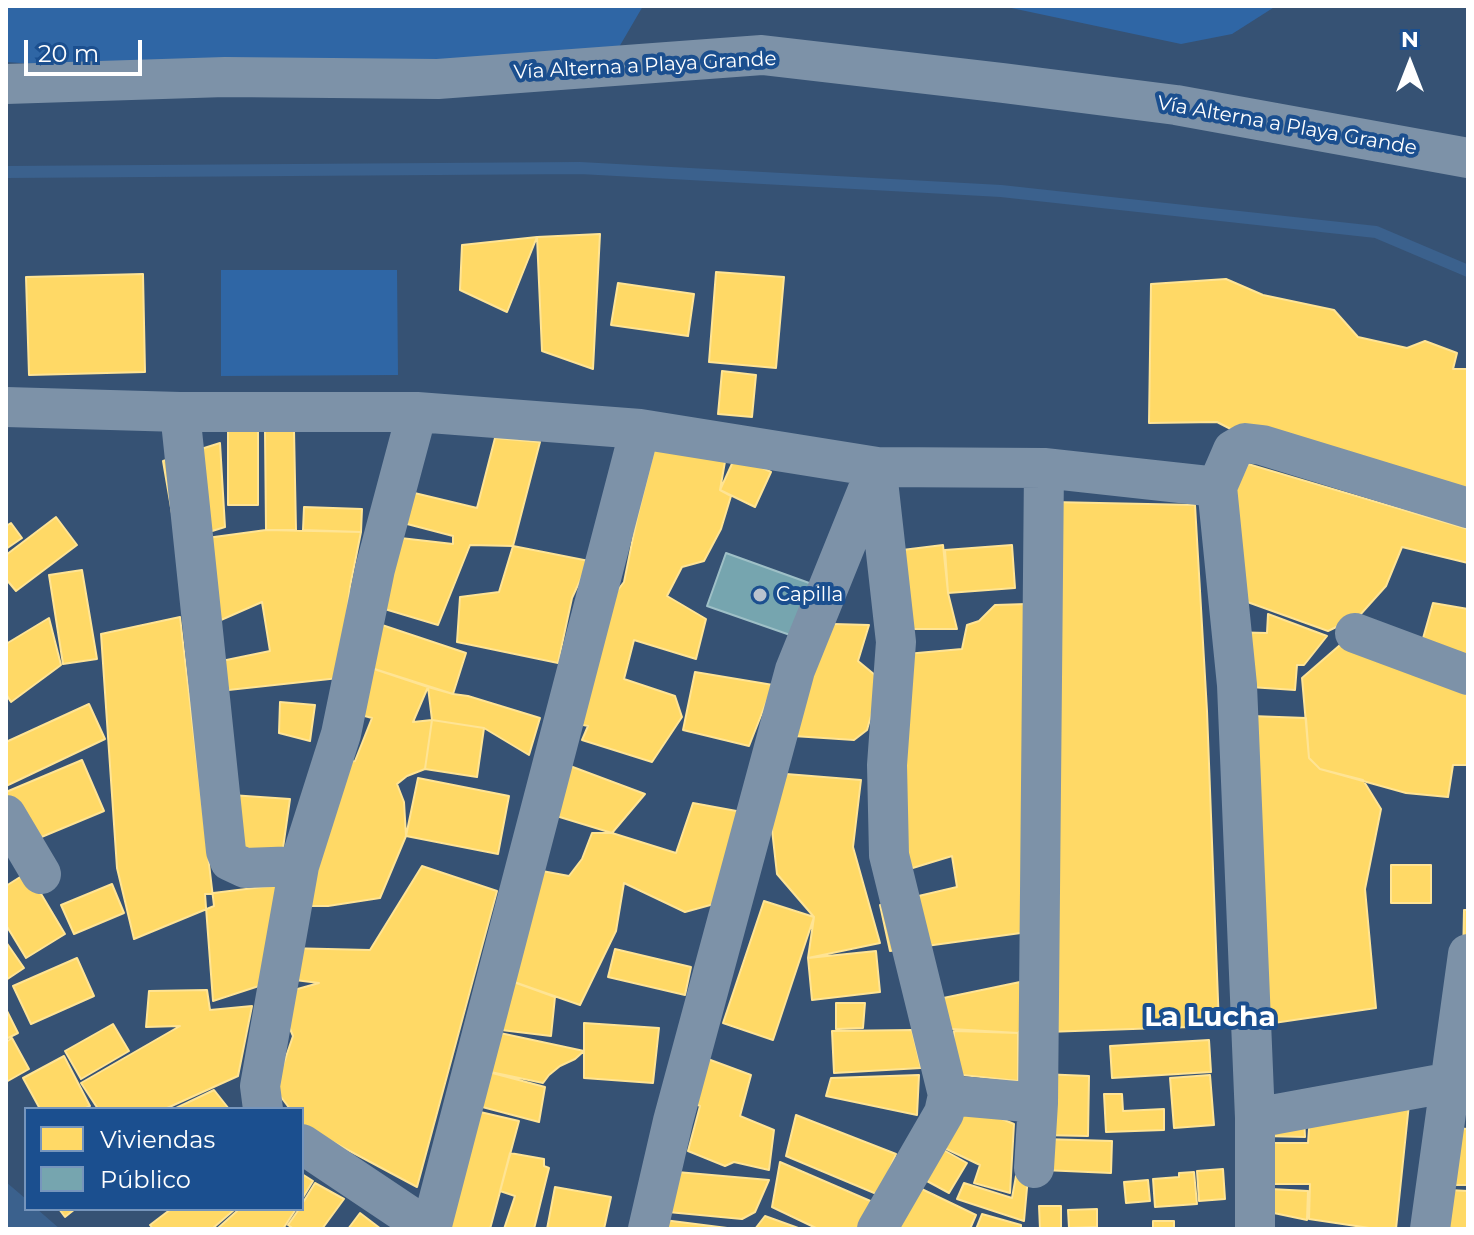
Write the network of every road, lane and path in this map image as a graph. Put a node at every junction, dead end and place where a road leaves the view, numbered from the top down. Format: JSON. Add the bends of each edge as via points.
{"nodes":[{"id":1,"x":6,"y":84,"type":"edge"},
{"id":2,"x":1468,"y":158,"type":"edge"},
{"id":3,"x":6,"y":407,"type":"edge"},
{"id":4,"x":180,"y":412,"type":"junction"},
{"id":5,"x":417,"y":412,"type":"junction"},
{"id":6,"x":640,"y":429,"type":"junction"},
{"id":7,"x":877,"y":467,"type":"junction"},
{"id":8,"x":1044,"y":468,"type":"junction"},
{"id":9,"x":1217,"y":487,"type":"junction"},
{"id":10,"x":1468,"y":508,"type":"edge"},
{"id":11,"x":1355,"y":633,"type":"dead end"},
{"id":12,"x":1468,"y":675,"type":"edge"},
{"id":13,"x":6,"y":815,"type":"edge"},
{"id":14,"x":299,"y":866,"type":"junction"},
{"id":15,"x":41,"y":874,"type":"dead end"},
{"id":16,"x":1468,"y":954,"type":"edge"},
{"id":17,"x":1459,"y":1081,"type":"edge"},
{"id":18,"x":948,"y":1095,"type":"junction"},
{"id":19,"x":1038,"y":1103,"type":"junction"},
{"id":20,"x":263,"y":1107,"type":"edge"},
{"id":21,"x":1255,"y":1118,"type":"junction"},
{"id":22,"x":304,"y":1145,"type":"edge"},
{"id":23,"x":1034,"y":1168,"type":"dead end"},
{"id":24,"x":430,"y":1229,"type":"edge"},
{"id":25,"x":648,"y":1229,"type":"edge"},
{"id":26,"x":877,"y":1229,"type":"edge"},
{"id":27,"x":1255,"y":1229,"type":"edge"},
{"id":28,"x":1430,"y":1229,"type":"edge"}],
"edges":[{"from":1,"to":2,"type":"street","name":"Vía Alterna a Playa Grande","via":[[225,77],[438,79],[762,55],[1176,105]]},
{"from":3,"to":4,"type":"street"},
{"from":4,"to":5,"type":"street"},
{"from":4,"to":14,"type":"street","via":[[226,851],[230,861],[245,868]]},
{"from":5,"to":6,"type":"street"},
{"from":5,"to":14,"type":"street","via":[[375,569],[341,734]]},
{"from":6,"to":7,"type":"street"},
{"from":6,"to":24,"type":"street"},
{"from":7,"to":8,"type":"street"},
{"from":7,"to":18,"type":"street","via":[[896,642],[887,765],[889,855]]},
{"from":7,"to":25,"type":"street","via":[[795,670]]},
{"from":8,"to":9,"type":"street"},
{"from":8,"to":19,"type":"street"},
{"from":9,"to":10,"type":"street","via":[[1233,450],[1245,443]]},
{"from":9,"to":21,"type":"street","via":[[1237,685]]},
{"from":11,"to":12,"type":"street"},
{"from":13,"to":15,"type":"street"},
{"from":14,"to":20,"type":"street","via":[[260,1086]]},
{"from":16,"to":17,"type":"street"},
{"from":17,"to":21,"type":"street"},
{"from":17,"to":28,"type":"street"},
{"from":18,"to":19,"type":"street"},
{"from":18,"to":26,"type":"street","via":[[944,1113]]},
{"from":19,"to":23,"type":"street"},
{"from":21,"to":27,"type":"street"},
{"from":22,"to":24,"type":"street"}]}
